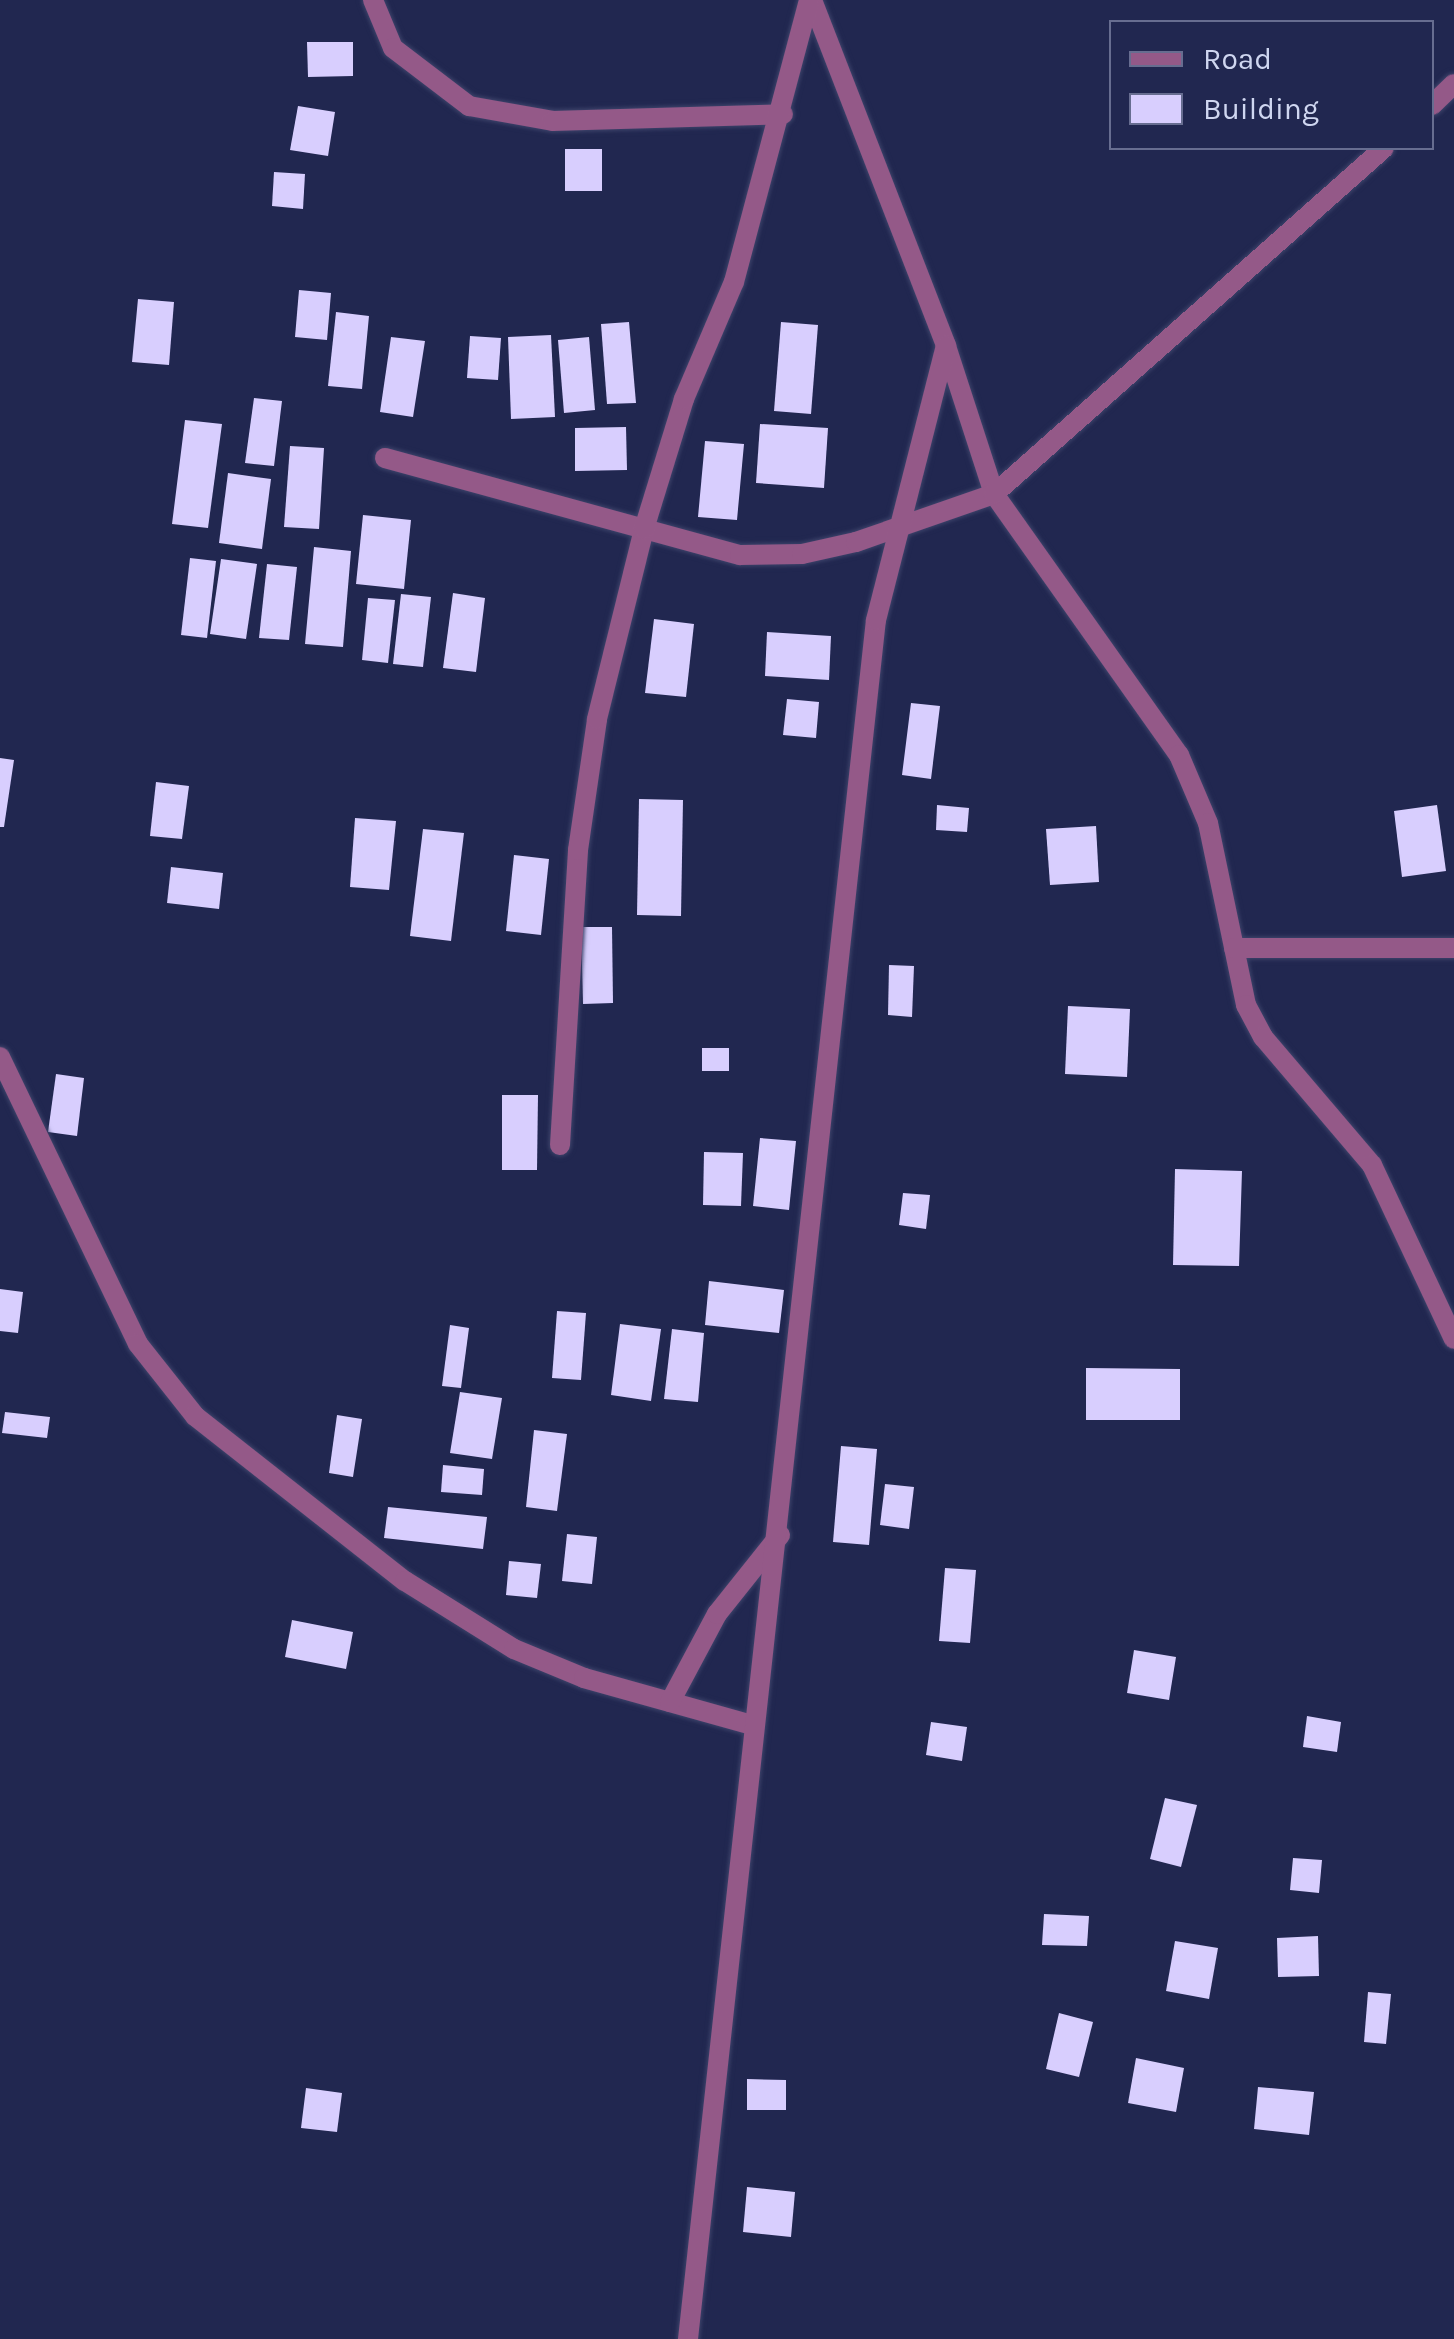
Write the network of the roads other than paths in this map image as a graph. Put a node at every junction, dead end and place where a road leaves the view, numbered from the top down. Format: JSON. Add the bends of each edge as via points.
{"nodes":[{"id":1,"x":373,"y":0,"type":"edge"},
{"id":2,"x":811,"y":0,"type":"edge"},
{"id":3,"x":1454,"y":84,"type":"edge"},
{"id":4,"x":1434,"y":103,"type":"edge"},
{"id":5,"x":784,"y":114,"type":"junction"},
{"id":6,"x":1382,"y":150,"type":"edge"},
{"id":7,"x":946,"y":346,"type":"junction"},
{"id":8,"x":385,"y":458,"type":"dead end"},
{"id":9,"x":994,"y":494,"type":"junction"},
{"id":10,"x":902,"y":522,"type":"junction"},
{"id":11,"x":644,"y":529,"type":"junction"},
{"id":12,"x":1234,"y":948,"type":"junction"},
{"id":13,"x":1454,"y":948,"type":"edge"},
{"id":14,"x":0,"y":1056,"type":"edge"},
{"id":15,"x":560,"y":1144,"type":"dead end"},
{"id":16,"x":1454,"y":1339,"type":"edge"},
{"id":17,"x":781,"y":1534,"type":"junction"},
{"id":18,"x":670,"y":1702,"type":"junction"},
{"id":19,"x":752,"y":1725,"type":"junction"},
{"id":20,"x":688,"y":2339,"type":"edge"}],
"edges":[{"from":1,"to":5,"type":"street","via":[[392,48],[469,106],[553,121]]},
{"from":2,"to":5,"type":"street"},
{"from":2,"to":7,"type":"street"},
{"from":3,"to":4,"type":"street"},
{"from":5,"to":11,"type":"street","via":[[734,282],[684,400]]},
{"from":6,"to":9,"type":"street"},
{"from":7,"to":9,"type":"street"},
{"from":7,"to":10,"type":"street"},
{"from":8,"to":11,"type":"street"},
{"from":9,"to":10,"type":"street"},
{"from":9,"to":12,"type":"street","via":[[1179,755],[1208,823]]},
{"from":10,"to":11,"type":"street","via":[[856,542],[802,554],[740,555]]},
{"from":10,"to":17,"type":"street","via":[[876,620]]},
{"from":11,"to":15,"type":"street","via":[[598,719],[578,850]]},
{"from":12,"to":13,"type":"street"},
{"from":12,"to":16,"type":"street","via":[[1246,1005],[1263,1037],[1372,1166]]},
{"from":14,"to":18,"type":"street","via":[[138,1344],[195,1416],[405,1581],[514,1649]]},
{"from":17,"to":18,"type":"street","via":[[717,1614]]},
{"from":17,"to":19,"type":"street"},
{"from":18,"to":19,"type":"street"},
{"from":19,"to":20,"type":"street"}]}
